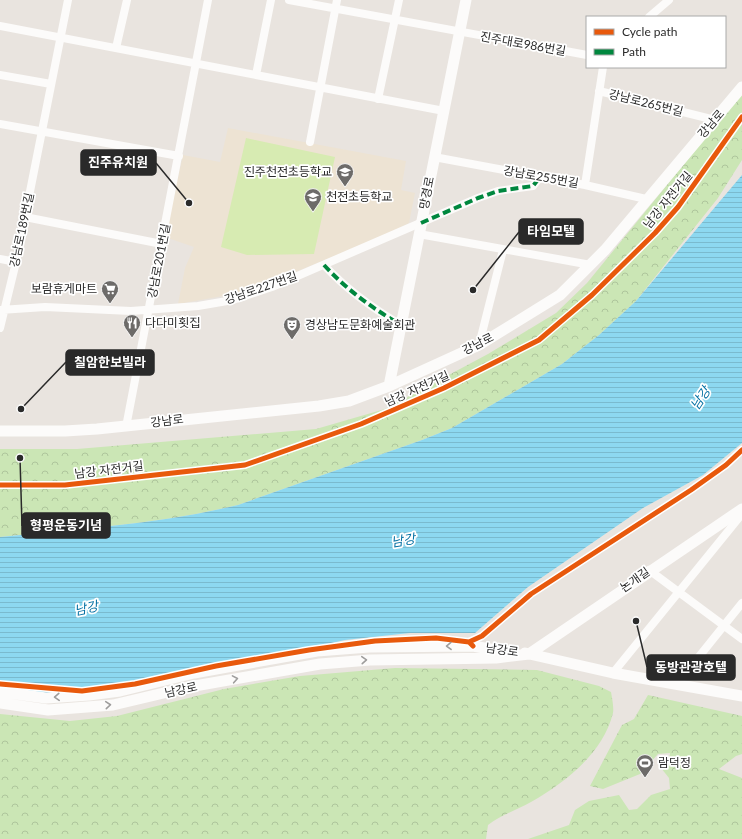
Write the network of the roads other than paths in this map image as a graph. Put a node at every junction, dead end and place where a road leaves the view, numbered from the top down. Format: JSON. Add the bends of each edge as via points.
{"nodes":[{"id":1,"x":68,"y":0,"type":"edge"},
{"id":2,"x":127,"y":0,"type":"edge"},
{"id":3,"x":208,"y":0,"type":"edge"},
{"id":4,"x":271,"y":0,"type":"edge"},
{"id":5,"x":289,"y":0,"type":"edge"},
{"id":6,"x":337,"y":0,"type":"edge"},
{"id":7,"x":398,"y":0,"type":"edge"},
{"id":8,"x":466,"y":0,"type":"edge"},
{"id":9,"x":669,"y":0,"type":"edge"},
{"id":10,"x":336,"y":9,"type":"junction"},
{"id":11,"x":649,"y":16,"type":"edge"},
{"id":12,"x":395,"y":19,"type":"junction"},
{"id":13,"x":0,"y":26,"type":"edge"},
{"id":14,"x":459,"y":32,"type":"junction"},
{"id":15,"x":60,"y":38,"type":"junction"},
{"id":16,"x":116,"y":48,"type":"junction"},
{"id":17,"x":586,"y":55,"type":"edge"},
{"id":18,"x":196,"y":64,"type":"junction"},
{"id":19,"x":603,"y":68,"type":"edge"},
{"id":20,"x":0,"y":75,"type":"edge"},
{"id":21,"x":256,"y":75,"type":"junction"},
{"id":22,"x":51,"y":84,"type":"junction"},
{"id":23,"x":742,"y":87,"type":"edge"},
{"id":24,"x":320,"y":88,"type":"junction"},
{"id":25,"x":599,"y":92,"type":"junction"},
{"id":26,"x":378,"y":99,"type":"junction"},
{"id":27,"x":444,"y":111,"type":"junction"},
{"id":28,"x":715,"y":120,"type":"junction"},
{"id":29,"x":0,"y":124,"type":"edge"},
{"id":30,"x":42,"y":132,"type":"junction"},
{"id":31,"x":310,"y":142,"type":"dead end"},
{"id":32,"x":179,"y":156,"type":"junction"},
{"id":33,"x":434,"y":157,"type":"junction"},
{"id":34,"x":540,"y":177,"type":"junction"},
{"id":35,"x":585,"y":185,"type":"junction"},
{"id":36,"x":646,"y":199,"type":"junction"},
{"id":37,"x":25,"y":217,"type":"junction"},
{"id":38,"x":421,"y":223,"type":"junction"},
{"id":39,"x":419,"y":234,"type":"junction"},
{"id":40,"x":162,"y":244,"type":"junction"},
{"id":41,"x":503,"y":250,"type":"junction"},
{"id":42,"x":0,"y":259,"type":"edge"},
{"id":43,"x":16,"y":262,"type":"junction"},
{"id":44,"x":324,"y":265,"type":"junction"},
{"id":45,"x":591,"y":265,"type":"junction"},
{"id":46,"x":2,"y":310,"type":"edge"},
{"id":47,"x":150,"y":310,"type":"junction"},
{"id":48,"x":401,"y":325,"type":"junction"},
{"id":49,"x":0,"y":328,"type":"edge"},
{"id":50,"x":479,"y":345,"type":"junction"},
{"id":51,"x":389,"y":386,"type":"junction"},
{"id":52,"x":126,"y":427,"type":"junction"},
{"id":53,"x":0,"y":431,"type":"edge"},
{"id":54,"x":742,"y":509,"type":"edge"},
{"id":55,"x":742,"y":514,"type":"edge"},
{"id":56,"x":649,"y":570,"type":"junction"},
{"id":57,"x":678,"y":592,"type":"junction"},
{"id":58,"x":742,"y":603,"type":"edge"},
{"id":59,"x":724,"y":626,"type":"junction"},
{"id":60,"x":742,"y":639,"type":"edge"},
{"id":61,"x":529,"y":654,"type":"junction"},
{"id":62,"x":613,"y":673,"type":"junction"},
{"id":63,"x":677,"y":684,"type":"junction"},
{"id":64,"x":0,"y":692,"type":"edge"},
{"id":65,"x":742,"y":696,"type":"edge"},
{"id":66,"x":0,"y":703,"type":"edge"}],
"edges":[{"from":1,"to":15,"type":"street","name":"강남로189번길"},
{"from":2,"to":16,"type":"street"},
{"from":3,"to":18,"type":"street","name":"강남로201번길"},
{"from":4,"to":21,"type":"street"},
{"from":5,"to":10,"type":"street","name":"진주대로986번길"},
{"from":6,"to":10,"type":"street"},
{"from":7,"to":12,"type":"street"},
{"from":8,"to":14,"type":"street","name":"망경로"},
{"from":9,"to":11,"type":"street"},
{"from":10,"to":12,"type":"street","name":"진주대로986번길"},
{"from":10,"to":24,"type":"street"},
{"from":12,"to":14,"type":"street","name":"진주대로986번길"},
{"from":12,"to":26,"type":"street"},
{"from":13,"to":15,"type":"street"},
{"from":14,"to":17,"type":"street","name":"진주대로986번길"},
{"from":14,"to":27,"type":"street","name":"망경로"},
{"from":15,"to":16,"type":"street"},
{"from":15,"to":22,"type":"street","name":"강남로189번길"},
{"from":16,"to":18,"type":"street"},
{"from":18,"to":21,"type":"street"},
{"from":18,"to":32,"type":"street","name":"강남로201번길"},
{"from":19,"to":25,"type":"street"},
{"from":20,"to":22,"type":"street"},
{"from":21,"to":24,"type":"street"},
{"from":22,"to":30,"type":"street","name":"강남로189번길"},
{"from":23,"to":28,"type":"street","name":"강남로"},
{"from":24,"to":26,"type":"street"},
{"from":24,"to":31,"type":"street"},
{"from":25,"to":28,"type":"street","name":"강남로265번길"},
{"from":25,"to":35,"type":"street","name":"강남로265번길"},
{"from":26,"to":27,"type":"street"},
{"from":27,"to":33,"type":"street","name":"망경로"},
{"from":28,"to":36,"type":"street","name":"강남로"},
{"from":29,"to":30,"type":"street"},
{"from":30,"to":32,"type":"street"},
{"from":30,"to":37,"type":"street","name":"강남로189번길"},
{"from":32,"to":40,"type":"street","name":"강남로201번길"},
{"from":33,"to":34,"type":"street","name":"강남로255번길"},
{"from":33,"to":38,"type":"street","name":"망경로"},
{"from":34,"to":35,"type":"street","name":"강남로255번길"},
{"from":34,"to":38,"type":"street","name":"강남로227번길","via":[[533,186],[491,193]]},
{"from":35,"to":36,"type":"street","name":"강남로255번길"},
{"from":36,"to":45,"type":"street","name":"강남로"},
{"from":37,"to":40,"type":"street"},
{"from":37,"to":43,"type":"street","name":"강남로189번길"},
{"from":38,"to":39,"type":"street","name":"망경로"},
{"from":38,"to":44,"type":"street","name":"강남로227번길"},
{"from":39,"to":41,"type":"street"},
{"from":39,"to":48,"type":"street","name":"망경로"},
{"from":40,"to":47,"type":"street","name":"강남로201번길"},
{"from":41,"to":45,"type":"street"},
{"from":41,"to":50,"type":"street"},
{"from":42,"to":43,"type":"street"},
{"from":43,"to":46,"type":"street","name":"강남로189번길"},
{"from":44,"to":47,"type":"street","name":"강남로227번길","via":[[272,287],[232,300]]},
{"from":44,"to":48,"type":"street","via":[[361,300]]},
{"from":45,"to":50,"type":"street","name":"강남로","via":[[560,295]]},
{"from":46,"to":47,"type":"street","name":"강남로227번길","via":[[45,307]]},
{"from":46,"to":49,"type":"street","name":"강남로189번길"},
{"from":47,"to":52,"type":"street","name":"강남로201번길"},
{"from":48,"to":51,"type":"street","name":"망경로"},
{"from":50,"to":51,"type":"street","name":"강남로"},
{"from":51,"to":52,"type":"street","name":"강남로","via":[[349,401],[319,406]]},
{"from":52,"to":53,"type":"street","name":"강남로","via":[[65,431]]},
{"from":54,"to":56,"type":"street","name":"논개길"},
{"from":55,"to":57,"type":"street"},
{"from":56,"to":57,"type":"street"},
{"from":56,"to":61,"type":"street","name":"논개길"},
{"from":57,"to":59,"type":"street"},
{"from":57,"to":62,"type":"street"},
{"from":58,"to":59,"type":"street"},
{"from":59,"to":60,"type":"street"},
{"from":59,"to":63,"type":"street"},
{"from":61,"to":62,"type":"street","name":"남강로"},
{"from":61,"to":64,"type":"street","name":"남강로","one_way":true,"via":[[473,646],[317,651],[202,671],[120,691],[46,698]]},
{"from":66,"to":61,"type":"street","name":"남강로","one_way":true,"via":[[48,710],[112,705],[189,687],[320,664],[370,660],[496,658]]},
{"from":62,"to":63,"type":"street","name":"남강로"},
{"from":63,"to":65,"type":"street","name":"남강로"}]}
